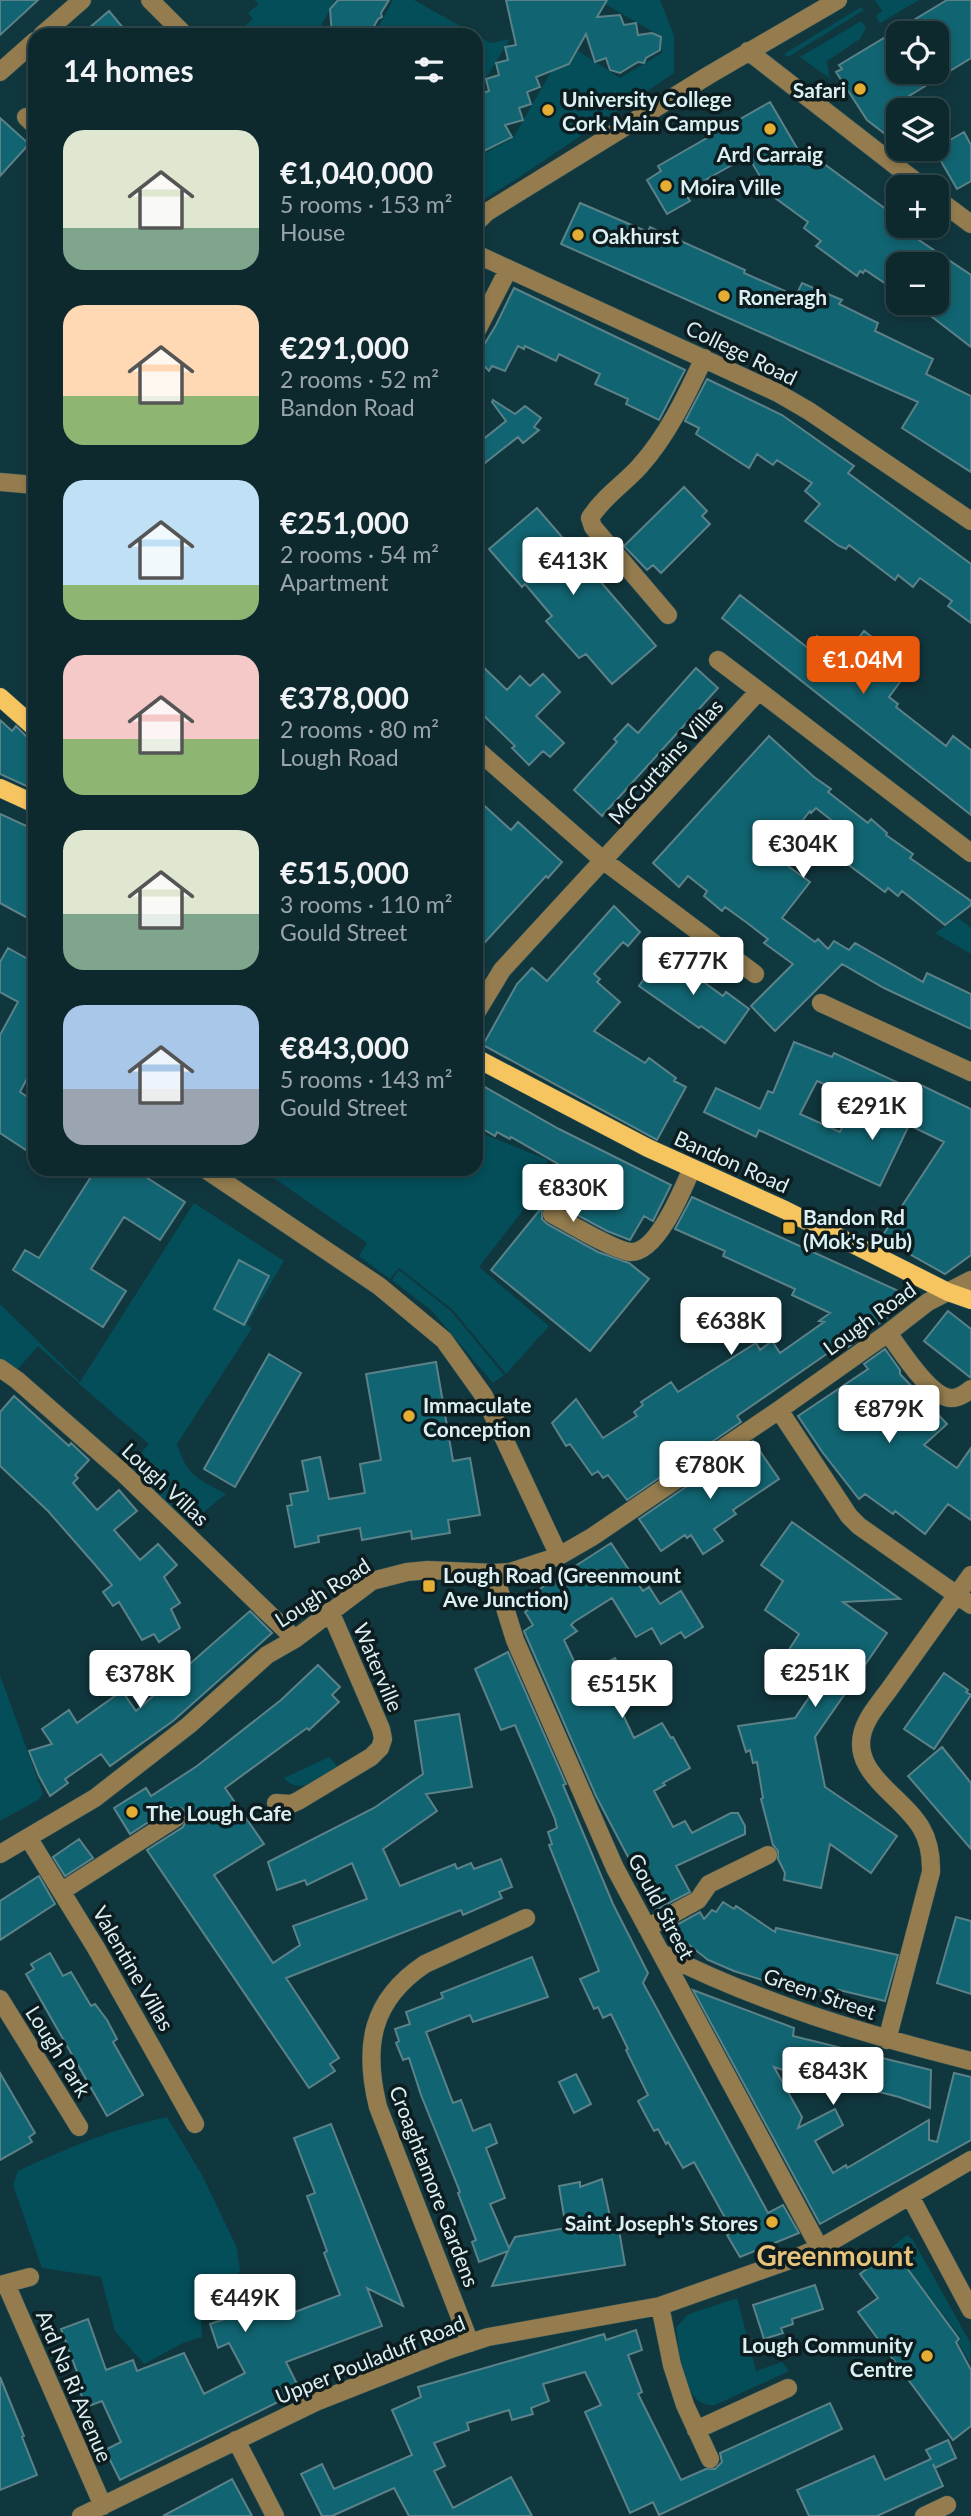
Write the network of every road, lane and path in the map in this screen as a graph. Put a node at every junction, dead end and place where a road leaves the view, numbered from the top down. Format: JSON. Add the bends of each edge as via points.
{"nodes":[{"id":1,"x":82,"y":0,"type":"edge"},
{"id":2,"x":150,"y":0,"type":"edge"},
{"id":3,"x":838,"y":0,"type":"edge"},
{"id":4,"x":814,"y":6,"type":"edge"},
{"id":5,"x":50,"y":28,"type":"edge"},
{"id":6,"x":178,"y":28,"type":"edge"},
{"id":7,"x":28,"y":47,"type":"edge"},
{"id":8,"x":748,"y":51,"type":"junction"},
{"id":9,"x":0,"y":72,"type":"edge"},
{"id":10,"x":908,"y":175,"type":"edge"},
{"id":11,"x":949,"y":208,"type":"edge"},
{"id":12,"x":483,"y":216,"type":"edge"},
{"id":13,"x":971,"y":224,"type":"edge"},
{"id":14,"x":483,"y":257,"type":"edge"},
{"id":15,"x":509,"y":270,"type":"junction"},
{"id":16,"x":483,"y":319,"type":"edge"},
{"id":17,"x":704,"y":358,"type":"junction"},
{"id":18,"x":0,"y":482,"type":"edge"},
{"id":19,"x":28,"y":484,"type":"edge"},
{"id":20,"x":971,"y":522,"type":"edge"},
{"id":21,"x":668,"y":615,"type":"dead end"},
{"id":22,"x":718,"y":660,"type":"dead end"},
{"id":23,"x":760,"y":691,"type":"junction"},
{"id":24,"x":0,"y":697,"type":"edge"},
{"id":25,"x":28,"y":722,"type":"edge"},
{"id":26,"x":483,"y":755,"type":"edge"},
{"id":27,"x":0,"y":788,"type":"edge"},
{"id":28,"x":28,"y":801,"type":"edge"},
{"id":29,"x":971,"y":853,"type":"edge"},
{"id":30,"x":604,"y":861,"type":"junction"},
{"id":31,"x":755,"y":974,"type":"dead end"},
{"id":32,"x":483,"y":1001,"type":"edge"},
{"id":33,"x":821,"y":1003,"type":"dead end"},
{"id":34,"x":483,"y":1062,"type":"edge"},
{"id":35,"x":971,"y":1072,"type":"edge"},
{"id":36,"x":692,"y":1168,"type":"junction"},
{"id":37,"x":215,"y":1176,"type":"edge"},
{"id":38,"x":552,"y":1214,"type":"dead end"},
{"id":39,"x":971,"y":1280,"type":"edge"},
{"id":40,"x":948,"y":1292,"type":"junction"},
{"id":41,"x":971,"y":1300,"type":"edge"},
{"id":42,"x":888,"y":1333,"type":"junction"},
{"id":43,"x":0,"y":1368,"type":"edge"},
{"id":44,"x":971,"y":1390,"type":"edge"},
{"id":45,"x":779,"y":1409,"type":"junction"},
{"id":46,"x":559,"y":1556,"type":"junction"},
{"id":47,"x":494,"y":1573,"type":"junction"},
{"id":48,"x":971,"y":1574,"type":"edge"},
{"id":49,"x":964,"y":1600,"type":"edge"},
{"id":50,"x":330,"y":1611,"type":"junction"},
{"id":51,"x":295,"y":1639,"type":"junction"},
{"id":52,"x":276,"y":1803,"type":"dead end"},
{"id":53,"x":176,"y":1818,"type":"dead end"},
{"id":54,"x":29,"y":1839,"type":"junction"},
{"id":55,"x":0,"y":1854,"type":"edge"},
{"id":56,"x":768,"y":1855,"type":"dead end"},
{"id":57,"x":62,"y":1891,"type":"junction"},
{"id":58,"x":526,"y":1918,"type":"dead end"},
{"id":59,"x":647,"y":1928,"type":"junction"},
{"id":60,"x":661,"y":1953,"type":"junction"},
{"id":61,"x":0,"y":1999,"type":"edge"},
{"id":62,"x":887,"y":2040,"type":"junction"},
{"id":63,"x":971,"y":2061,"type":"edge"},
{"id":64,"x":195,"y":2123,"type":"dead end"},
{"id":65,"x":79,"y":2127,"type":"dead end"},
{"id":66,"x":971,"y":2160,"type":"edge"},
{"id":67,"x":911,"y":2196,"type":"junction"},
{"id":68,"x":823,"y":2246,"type":"junction"},
{"id":69,"x":30,"y":2277,"type":"dead end"},
{"id":70,"x":3,"y":2285,"type":"edge"},
{"id":71,"x":660,"y":2306,"type":"junction"},
{"id":72,"x":971,"y":2310,"type":"edge"},
{"id":73,"x":470,"y":2343,"type":"junction"},
{"id":74,"x":788,"y":2388,"type":"dead end"},
{"id":75,"x":696,"y":2430,"type":"junction"},
{"id":76,"x":236,"y":2440,"type":"junction"},
{"id":77,"x":710,"y":2459,"type":"dead end"},
{"id":78,"x":947,"y":2505,"type":"dead end"},
{"id":79,"x":103,"y":2507,"type":"junction"},
{"id":80,"x":81,"y":2516,"type":"edge"},
{"id":81,"x":275,"y":2516,"type":"edge"},
{"id":82,"x":924,"y":2516,"type":"edge"}],
"edges":[{"from":1,"to":5,"type":"street"},
{"from":2,"to":6,"type":"street"},
{"from":3,"to":4,"type":"street"},
{"from":4,"to":8,"type":"street"},
{"from":7,"to":9,"type":"street"},
{"from":8,"to":10,"type":"street"},
{"from":8,"to":12,"type":"street"},
{"from":11,"to":13,"type":"street"},
{"from":14,"to":15,"type":"street","name":"College Road"},
{"from":15,"to":16,"type":"street"},
{"from":15,"to":17,"type":"street","name":"College Road"},
{"from":17,"to":20,"type":"street","name":"College Road","via":[[804,408]]},
{"from":17,"to":21,"type":"street","via":[[665,434],[590,518]]},
{"from":18,"to":19,"type":"street"},
{"from":22,"to":23,"type":"street"},
{"from":23,"to":29,"type":"street"},
{"from":23,"to":30,"type":"street","name":"McCurtains Villas"},
{"from":24,"to":25,"type":"main road"},
{"from":26,"to":30,"type":"street"},
{"from":27,"to":28,"type":"main road"},
{"from":30,"to":31,"type":"street"},
{"from":30,"to":32,"type":"street","name":"McCurtains Villas","via":[[498,974]]},
{"from":33,"to":35,"type":"street"},
{"from":34,"to":36,"type":"main road","name":"Bandon Road"},
{"from":36,"to":38,"type":"street","via":[[656,1237],[633,1252]]},
{"from":36,"to":40,"type":"main road","name":"Bandon Road"},
{"from":37,"to":46,"type":"street","via":[[379,1286],[444,1340],[484,1396]]},
{"from":39,"to":40,"type":"street","name":"Lough Road"},
{"from":40,"to":41,"type":"main road","name":"Bandon Road"},
{"from":40,"to":42,"type":"street","name":"Lough Road"},
{"from":42,"to":44,"type":"street","via":[[918,1374],[940,1394],[951,1398]]},
{"from":42,"to":45,"type":"street","name":"Lough Road"},
{"from":43,"to":51,"type":"street","name":"Lough Villas","via":[[123,1473]]},
{"from":45,"to":46,"type":"street","name":"Lough Road"},
{"from":45,"to":49,"type":"street","via":[[849,1516]]},
{"from":46,"to":47,"type":"street","name":"Lough Road"},
{"from":47,"to":50,"type":"street","name":"Lough Road","via":[[428,1570],[398,1574],[372,1581]]},
{"from":47,"to":59,"type":"street","name":"Gould Street","via":[[515,1640],[615,1868]]},
{"from":48,"to":49,"type":"street"},
{"from":49,"to":62,"type":"street","via":[[871,1716],[862,1737],[865,1764],[920,1824],[931,1858]]},
{"from":50,"to":51,"type":"street","name":"Lough Road"},
{"from":50,"to":52,"type":"street","name":"Waterville","via":[[383,1740],[371,1757],[306,1797],[291,1804]]},
{"from":51,"to":54,"type":"street","name":"Lough Road","via":[[267,1655],[189,1725],[95,1798]]},
{"from":53,"to":57,"type":"street"},
{"from":54,"to":55,"type":"street","name":"Lough Road"},
{"from":54,"to":57,"type":"street","name":"Valentine Villas"},
{"from":56,"to":59,"type":"street","via":[[709,1884],[698,1900]]},
{"from":57,"to":64,"type":"street","name":"Valentine Villas"},
{"from":58,"to":73,"type":"street","name":"Croaghtamore Gardens","via":[[411,1973],[382,2008],[372,2042],[370,2072],[378,2107]]},
{"from":59,"to":60,"type":"street","name":"Gould Street"},
{"from":60,"to":62,"type":"street","name":"Green Street","via":[[778,2004]]},
{"from":60,"to":68,"type":"street","name":"Gould Street"},
{"from":61,"to":65,"type":"street","name":"Lough Park"},
{"from":62,"to":63,"type":"street","name":"Green Street"},
{"from":66,"to":67,"type":"street","name":"Upper Pouladuff Road"},
{"from":67,"to":68,"type":"street","name":"Upper Pouladuff Road"},
{"from":67,"to":72,"type":"street"},
{"from":68,"to":71,"type":"street","name":"Upper Pouladuff Road"},
{"from":69,"to":70,"type":"street","name":"Ard Na Ri Avenue"},
{"from":70,"to":79,"type":"street","name":"Ard Na Ri Avenue"},
{"from":71,"to":73,"type":"street","name":"Upper Pouladuff Road"},
{"from":71,"to":75,"type":"street","via":[[672,2365]]},
{"from":73,"to":76,"type":"street","name":"Upper Pouladuff Road","via":[[316,2402]]},
{"from":74,"to":75,"type":"street"},
{"from":75,"to":77,"type":"street"},
{"from":76,"to":79,"type":"street","name":"Upper Pouladuff Road"},
{"from":76,"to":81,"type":"street"},
{"from":78,"to":82,"type":"street"},
{"from":79,"to":80,"type":"street","name":"Upper Pouladuff Road"}]}
